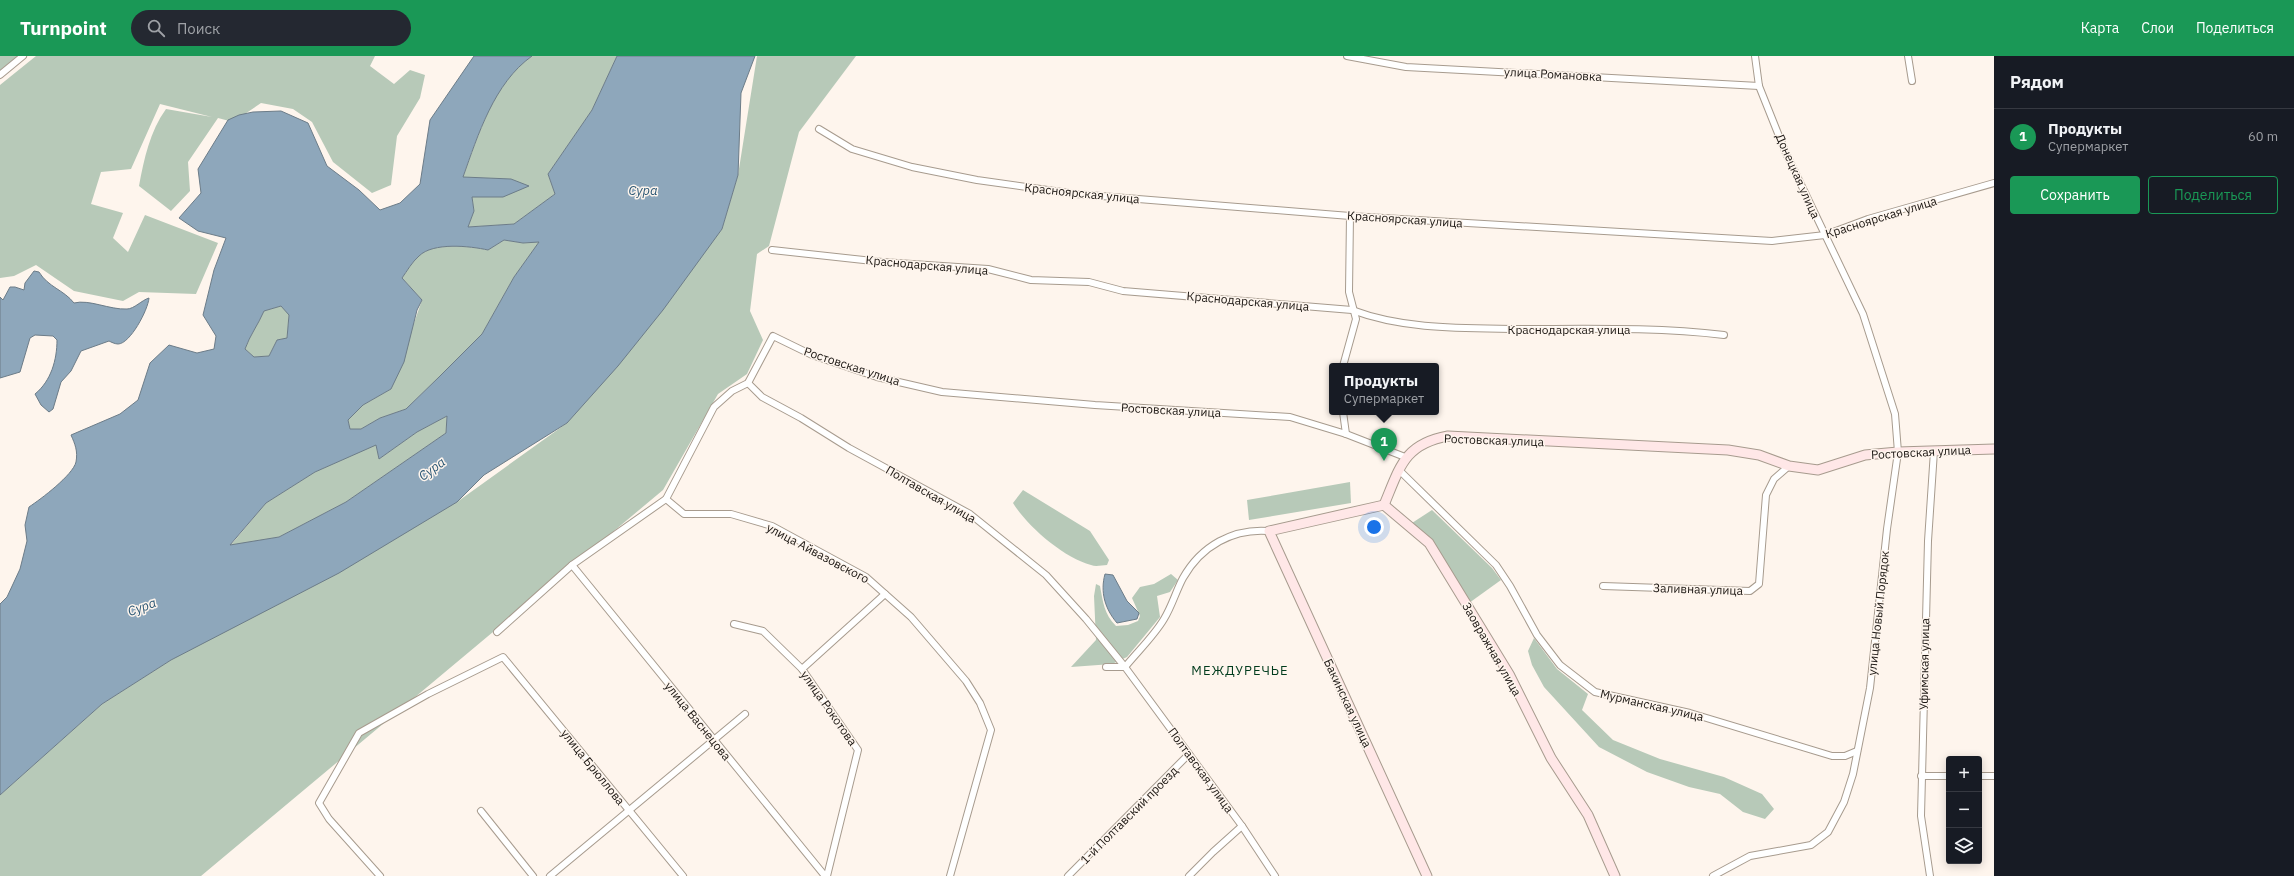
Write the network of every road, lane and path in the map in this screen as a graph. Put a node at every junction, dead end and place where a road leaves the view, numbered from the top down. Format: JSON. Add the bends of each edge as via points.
{"nodes":[{"id":1,"x":23,"y":56,"type":"edge"},
{"id":2,"x":1347,"y":56,"type":"edge"},
{"id":3,"x":1755,"y":56,"type":"edge"},
{"id":4,"x":1908,"y":56,"type":"edge"},
{"id":5,"x":0,"y":74,"type":"edge"},
{"id":6,"x":1912,"y":81,"type":"dead end"},
{"id":7,"x":1759,"y":86,"type":"junction"},
{"id":8,"x":819,"y":129,"type":"dead end"},
{"id":9,"x":1994,"y":183,"type":"edge"},
{"id":10,"x":1350,"y":216,"type":"junction"},
{"id":11,"x":1825,"y":235,"type":"junction"},
{"id":12,"x":772,"y":250,"type":"dead end"},
{"id":13,"x":1352,"y":310,"type":"junction"},
{"id":14,"x":1724,"y":335,"type":"dead end"},
{"id":15,"x":1344,"y":363,"type":"edge"},
{"id":16,"x":748,"y":383,"type":"junction"},
{"id":17,"x":1343,"y":415,"type":"edge"},
{"id":18,"x":1346,"y":434,"type":"junction"},
{"id":19,"x":1994,"y":449,"type":"edge"},
{"id":20,"x":1934,"y":451,"type":"junction"},
{"id":21,"x":1898,"y":452,"type":"junction"},
{"id":22,"x":1405,"y":457,"type":"junction"},
{"id":23,"x":1789,"y":466,"type":"junction"},
{"id":24,"x":1399,"y":470,"type":"junction"},
{"id":25,"x":666,"y":499,"type":"junction"},
{"id":26,"x":1384,"y":505,"type":"junction"},
{"id":27,"x":1269,"y":531,"type":"junction"},
{"id":28,"x":572,"y":565,"type":"junction"},
{"id":29,"x":1603,"y":586,"type":"dead end"},
{"id":30,"x":885,"y":594,"type":"junction"},
{"id":31,"x":734,"y":624,"type":"dead end"},
{"id":32,"x":497,"y":632,"type":"dead end"},
{"id":33,"x":1106,"y":667,"type":"dead end"},
{"id":34,"x":1125,"y":667,"type":"junction"},
{"id":35,"x":802,"y":669,"type":"junction"},
{"id":36,"x":745,"y":714,"type":"dead end"},
{"id":37,"x":714,"y":740,"type":"junction"},
{"id":38,"x":1857,"y":751,"type":"junction"},
{"id":39,"x":1189,"y":754,"type":"junction"},
{"id":40,"x":1922,"y":776,"type":"junction"},
{"id":41,"x":1946,"y":776,"type":"edge"},
{"id":42,"x":1982,"y":776,"type":"edge"},
{"id":43,"x":1994,"y":776,"type":"edge"},
{"id":44,"x":629,"y":810,"type":"junction"},
{"id":45,"x":481,"y":811,"type":"dead end"},
{"id":46,"x":1242,"y":826,"type":"junction"},
{"id":47,"x":380,"y":876,"type":"edge"},
{"id":48,"x":533,"y":876,"type":"edge"},
{"id":49,"x":550,"y":876,"type":"edge"},
{"id":50,"x":683,"y":876,"type":"edge"},
{"id":51,"x":826,"y":876,"type":"edge"},
{"id":52,"x":950,"y":876,"type":"edge"},
{"id":53,"x":1068,"y":876,"type":"edge"},
{"id":54,"x":1189,"y":876,"type":"edge"},
{"id":55,"x":1275,"y":876,"type":"edge"},
{"id":56,"x":1427,"y":876,"type":"edge"},
{"id":57,"x":1615,"y":876,"type":"edge"},
{"id":58,"x":1713,"y":876,"type":"edge"},
{"id":59,"x":1930,"y":876,"type":"edge"}],
"edges":[{"from":1,"to":5,"type":"street"},
{"from":2,"to":7,"type":"street","name":"улица Романовка","via":[[1406,67]]},
{"from":3,"to":7,"type":"street","name":"Донецкая улица"},
{"from":4,"to":6,"type":"street"},
{"from":7,"to":11,"type":"street","name":"Донецкая улица","via":[[1785,151]]},
{"from":8,"to":10,"type":"street","name":"Красноярская улица","via":[[852,149],[912,167],[976,180],[1076,194]]},
{"from":9,"to":11,"type":"street","name":"Красноярская улица","via":[[1868,219]]},
{"from":10,"to":11,"type":"street","name":"Красноярская улица","via":[[1772,241]]},
{"from":10,"to":13,"type":"street","via":[[1349,292]]},
{"from":11,"to":21,"type":"street","name":"Донецкая улица","via":[[1863,314],[1895,414]]},
{"from":12,"to":13,"type":"street","name":"Краснодарская улица","via":[[882,262],[988,269],[1031,280],[1089,282],[1123,291]]},
{"from":13,"to":14,"type":"street","name":"Краснодарская улица","via":[[1376,319],[1419,325],[1674,330]]},
{"from":13,"to":15,"type":"street","via":[[1356,320]]},
{"from":16,"to":18,"type":"street","name":"Ростовская улица","via":[[773,336],[812,355],[877,376],[942,392],[1095,406],[1290,417]]},
{"from":16,"to":25,"type":"street","via":[[732,391],[714,407]]},
{"from":16,"to":34,"type":"street","name":"Полтавская улица","via":[[762,397],[970,514],[1046,575]]},
{"from":17,"to":18,"type":"street"},
{"from":18,"to":22,"type":"street","name":"Ростовская улица"},
{"from":19,"to":20,"type":"street","name":"Ростовская улица"},
{"from":20,"to":21,"type":"street","name":"Ростовская улица"},
{"from":20,"to":40,"type":"street","name":"Уфимская улица","via":[[1927,556]]},
{"from":21,"to":23,"type":"street","name":"Ростовская улица","via":[[1865,455],[1818,470]]},
{"from":21,"to":38,"type":"street","name":"улица Новый Порядок","via":[[1870,688]]},
{"from":22,"to":23,"type":"street","name":"Ростовская улица","via":[[1431,439],[1448,436],[1728,450],[1759,455]]},
{"from":22,"to":24,"type":"street"},
{"from":23,"to":29,"type":"street","name":"Заливная улица","via":[[1774,479],[1766,495],[1759,584],[1750,591]]},
{"from":24,"to":26,"type":"street"},
{"from":24,"to":38,"type":"street","name":"Мурманская улица","via":[[1496,565],[1537,635],[1560,665],[1595,692],[1690,713],[1832,756],[1845,756]]},
{"from":25,"to":28,"type":"street"},
{"from":25,"to":30,"type":"street","name":"улица Айвазовского","via":[[684,514],[731,514],[772,526],[866,577]]},
{"from":26,"to":27,"type":"street"},
{"from":26,"to":57,"type":"street","name":"Заовражная улица","via":[[1429,543],[1509,674],[1551,758],[1588,815]]},
{"from":27,"to":34,"type":"street","via":[[1251,529],[1217,542],[1198,556],[1183,577],[1164,619]]},
{"from":27,"to":56,"type":"street","name":"Бакинская улица"},
{"from":28,"to":32,"type":"street"},
{"from":28,"to":37,"type":"street","name":"улица Васнецова"},
{"from":30,"to":35,"type":"street"},
{"from":30,"to":52,"type":"street","name":"улица Айвазовского","via":[[911,617],[966,681],[980,703],[991,730]]},
{"from":31,"to":35,"type":"street","name":"улица Рокотова","via":[[763,631]]},
{"from":33,"to":34,"type":"street"},
{"from":34,"to":39,"type":"street","name":"Полтавская улица"},
{"from":35,"to":51,"type":"street","name":"улица Рокотова","via":[[858,750]]},
{"from":36,"to":37,"type":"street"},
{"from":37,"to":44,"type":"street"},
{"from":37,"to":51,"type":"street","name":"улица Васнецова"},
{"from":38,"to":58,"type":"street","name":"улица Новый Порядок","via":[[1844,802],[1828,832],[1811,845],[1750,856]]},
{"from":39,"to":46,"type":"street","name":"Полтавская улица"},
{"from":39,"to":53,"type":"street","name":"1-й Полтавский проезд"},
{"from":40,"to":41,"type":"street"},
{"from":40,"to":59,"type":"street","name":"Уфимская улица","via":[[1921,816]]},
{"from":42,"to":43,"type":"street"},
{"from":44,"to":47,"type":"street","name":"улица Брюллова","via":[[503,657],[428,694],[359,733],[319,803],[329,819]]},
{"from":44,"to":49,"type":"street"},
{"from":44,"to":50,"type":"street","name":"улица Брюллова"},
{"from":45,"to":48,"type":"street"},
{"from":46,"to":54,"type":"street"},
{"from":46,"to":55,"type":"street","name":"Полтавская улица"}]}
